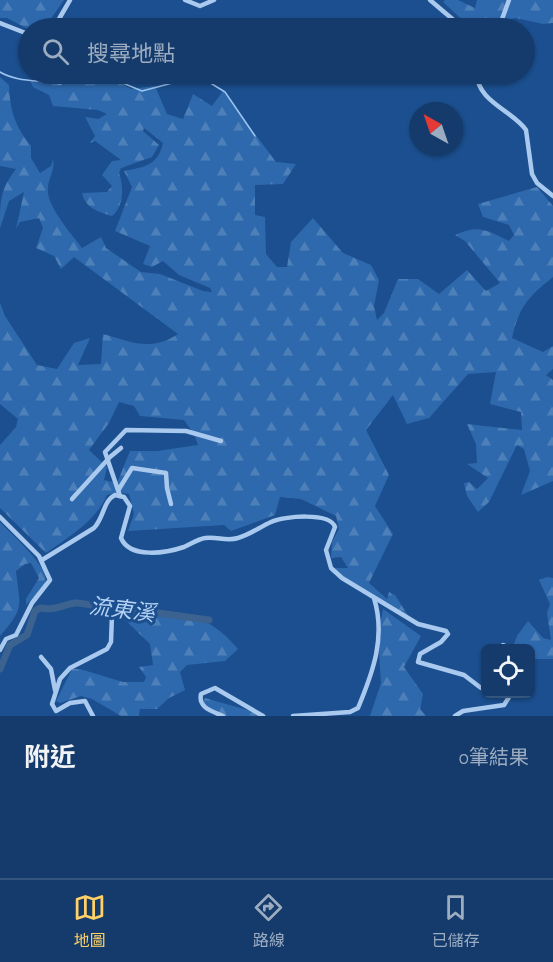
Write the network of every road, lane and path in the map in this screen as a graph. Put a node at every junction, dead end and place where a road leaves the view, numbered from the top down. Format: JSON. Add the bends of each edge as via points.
{"nodes":[{"id":1,"x":70,"y":0,"type":"edge"},
{"id":2,"x":185,"y":0,"type":"edge"},
{"id":3,"x":214,"y":0,"type":"edge"},
{"id":4,"x":430,"y":0,"type":"edge"},
{"id":5,"x":509,"y":0,"type":"edge"},
{"id":6,"x":60,"y":18,"type":"edge"},
{"id":7,"x":451,"y":18,"type":"edge"},
{"id":8,"x":502,"y":18,"type":"edge"},
{"id":9,"x":0,"y":23,"type":"edge"},
{"id":10,"x":18,"y":30,"type":"edge"},
{"id":11,"x":480,"y":84,"type":"edge"},
{"id":12,"x":553,"y":196,"type":"edge"},
{"id":13,"x":221,"y":441,"type":"dead end"},
{"id":14,"x":121,"y":448,"type":"dead end"},
{"id":15,"x":107,"y":460,"type":"junction"},
{"id":16,"x":119,"y":489,"type":"junction"},
{"id":17,"x":120,"y":496,"type":"junction"},
{"id":18,"x":72,"y":499,"type":"dead end"},
{"id":19,"x":171,"y":504,"type":"dead end"},
{"id":20,"x":0,"y":517,"type":"edge"},
{"id":21,"x":42,"y":560,"type":"junction"},
{"id":22,"x":374,"y":598,"type":"junction"},
{"id":23,"x":112,"y":615,"type":"dead end"},
{"id":24,"x":0,"y":650,"type":"edge"},
{"id":25,"x":41,"y":657,"type":"dead end"},
{"id":26,"x":481,"y":688,"type":"edge"},
{"id":27,"x":55,"y":693,"type":"junction"},
{"id":28,"x":508,"y":698,"type":"edge"},
{"id":29,"x":56,"y":714,"type":"edge"},
{"id":30,"x":93,"y":716,"type":"edge"},
{"id":31,"x":223,"y":716,"type":"edge"},
{"id":32,"x":263,"y":716,"type":"edge"},
{"id":33,"x":293,"y":716,"type":"edge"},
{"id":34,"x":455,"y":716,"type":"edge"}],
"edges":[{"from":1,"to":6,"type":"street"},
{"from":2,"to":3,"type":"street","via":[[200,6]]},
{"from":4,"to":7,"type":"street"},
{"from":5,"to":8,"type":"street"},
{"from":9,"to":10,"type":"street"},
{"from":11,"to":12,"type":"street","via":[[486,96],[526,130],[532,174]]},
{"from":13,"to":15,"type":"street","via":[[186,431],[126,430],[105,452]]},
{"from":14,"to":15,"type":"street"},
{"from":15,"to":16,"type":"street"},
{"from":15,"to":18,"type":"street"},
{"from":16,"to":17,"type":"street"},
{"from":16,"to":19,"type":"street","via":[[132,468],[166,473]]},
{"from":17,"to":21,"type":"street","via":[[109,499],[94,528]]},
{"from":17,"to":22,"type":"street","via":[[130,506],[121,538],[129,549],[138,552],[179,548],[206,538],[236,539],[276,520],[327,519],[335,527],[326,550],[331,568]]},
{"from":20,"to":21,"type":"street"},
{"from":21,"to":24,"type":"street","via":[[50,580],[48,585],[32,603],[16,635],[6,639]]},
{"from":22,"to":26,"type":"street","via":[[418,624],[447,632],[441,642],[420,654],[419,663],[464,675]]},
{"from":22,"to":33,"type":"street","via":[[378,654],[358,708]]},
{"from":23,"to":27,"type":"street","via":[[107,649],[70,668]]},
{"from":25,"to":27,"type":"street","via":[[51,669]]},
{"from":27,"to":29,"type":"street","via":[[51,704]]},
{"from":28,"to":34,"type":"street","via":[[504,705],[463,711]]},
{"from":29,"to":30,"type":"street","via":[[78,700],[85,701]]},
{"from":31,"to":32,"type":"street","via":[[204,707],[201,694],[214,688]]}]}
